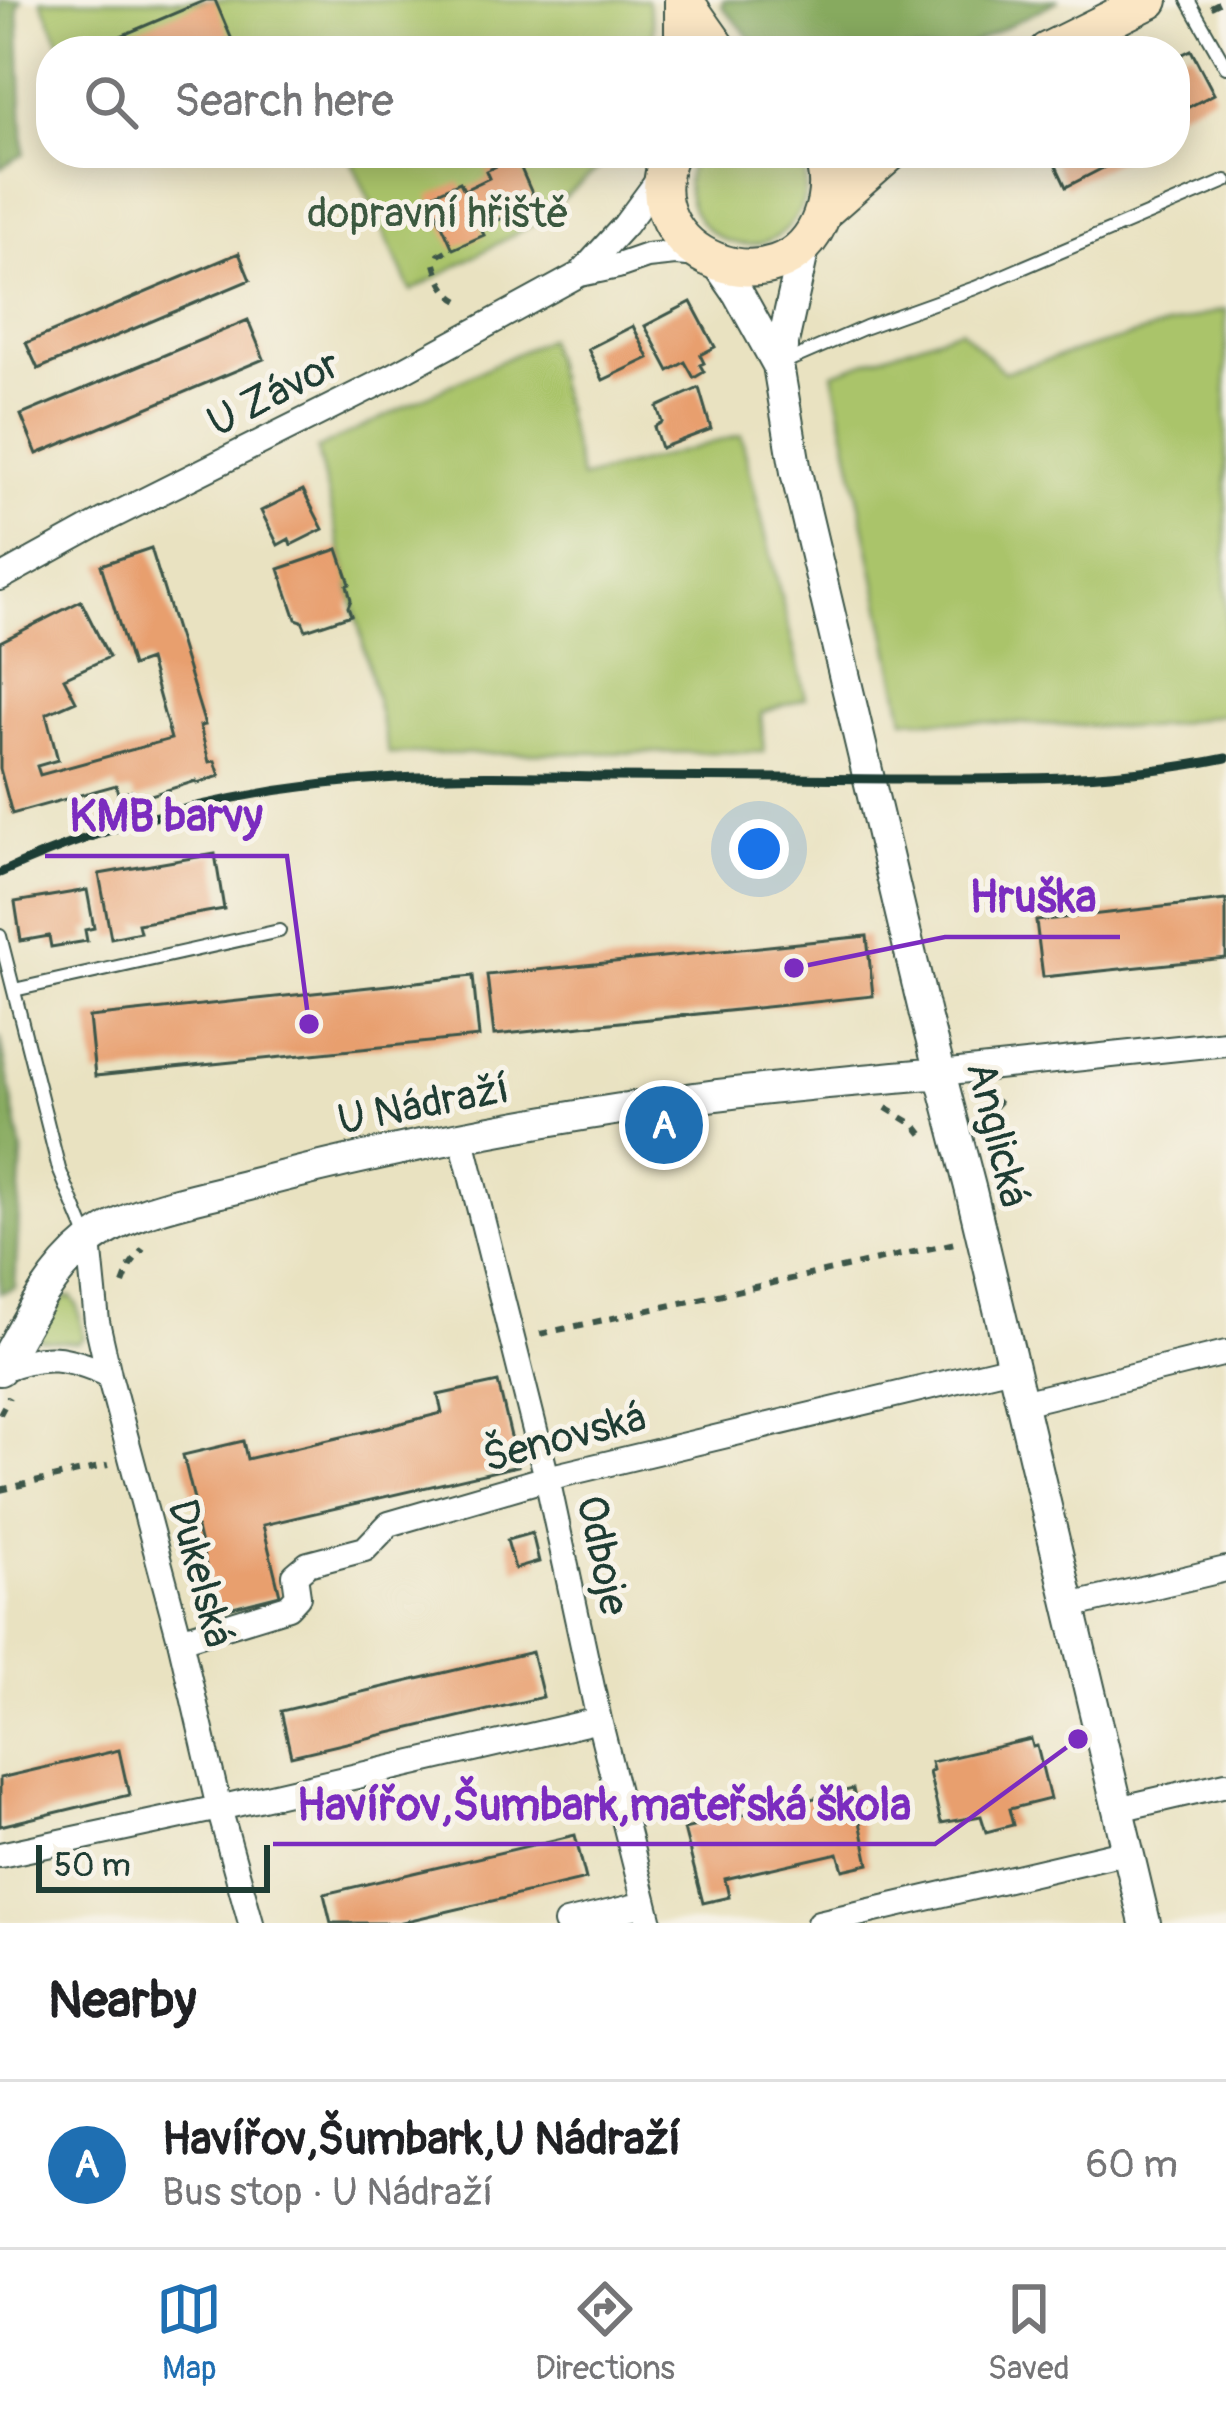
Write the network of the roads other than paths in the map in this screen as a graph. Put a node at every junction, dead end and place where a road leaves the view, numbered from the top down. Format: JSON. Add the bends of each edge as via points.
{"nodes":[{"id":1,"x":684,"y":0,"type":"edge"},
{"id":2,"x":1150,"y":0,"type":"edge"},
{"id":3,"x":1188,"y":0,"type":"edge"},
{"id":4,"x":683,"y":36,"type":"edge"},
{"id":5,"x":709,"y":36,"type":"edge"},
{"id":6,"x":1077,"y":36,"type":"edge"},
{"id":7,"x":1226,"y":67,"type":"edge"},
{"id":8,"x":663,"y":168,"type":"edge"},
{"id":9,"x":666,"y":168,"type":"edge"},
{"id":10,"x":824,"y":168,"type":"edge"},
{"id":11,"x":875,"y":168,"type":"edge"},
{"id":12,"x":1226,"y":181,"type":"edge"},
{"id":13,"x":814,"y":227,"type":"junction"},
{"id":14,"x":709,"y":260,"type":"junction"},
{"id":15,"x":580,"y":274,"type":"junction"},
{"id":16,"x":778,"y":365,"type":"junction"},
{"id":17,"x":0,"y":578,"type":"edge"},
{"id":18,"x":279,"y":931,"type":"dead end"},
{"id":19,"x":0,"y":936,"type":"edge"},
{"id":20,"x":14,"y":990,"type":"junction"},
{"id":21,"x":1226,"y":1043,"type":"edge"},
{"id":22,"x":940,"y":1073,"type":"junction"},
{"id":23,"x":461,"y":1135,"type":"junction"},
{"id":24,"x":89,"y":1242,"type":"junction"},
{"id":25,"x":1226,"y":1353,"type":"edge"},
{"id":26,"x":1012,"y":1367,"type":"junction"},
{"id":27,"x":109,"y":1375,"type":"junction"},
{"id":28,"x":7,"y":1380,"type":"edge"},
{"id":29,"x":1022,"y":1403,"type":"junction"},
{"id":30,"x":547,"y":1478,"type":"junction"},
{"id":31,"x":1226,"y":1569,"type":"edge"},
{"id":32,"x":1070,"y":1606,"type":"junction"},
{"id":33,"x":180,"y":1640,"type":"junction"},
{"id":34,"x":599,"y":1720,"type":"junction"},
{"id":35,"x":1226,"y":1784,"type":"edge"},
{"id":36,"x":219,"y":1808,"type":"junction"},
{"id":37,"x":1118,"y":1808,"type":"junction"},
{"id":38,"x":1128,"y":1851,"type":"junction"},
{"id":39,"x":0,"y":1855,"type":"edge"},
{"id":40,"x":648,"y":1913,"type":"edge"},
{"id":41,"x":250,"y":1923,"type":"edge"},
{"id":42,"x":566,"y":1923,"type":"edge"},
{"id":43,"x":819,"y":1923,"type":"edge"},
{"id":44,"x":1145,"y":1923,"type":"edge"}],
"edges":[{"from":1,"to":4,"type":"main road"},
{"from":1,"to":5,"type":"main road"},
{"from":2,"to":6,"type":"main road"},
{"from":3,"to":7,"type":"lane"},
{"from":8,"to":15,"type":"street","name":"U Závor"},
{"from":9,"to":14,"type":"main road","via":[[669,220]]},
{"from":10,"to":13,"type":"main road","via":[[828,184]]},
{"from":11,"to":13,"type":"main road"},
{"from":12,"to":16,"type":"lane"},
{"from":13,"to":14,"type":"main road","via":[[789,256],[769,265]]},
{"from":13,"to":16,"type":"street","name":"Anglická"},
{"from":14,"to":15,"type":"street","name":"U Závor","via":[[647,256]]},
{"from":14,"to":16,"type":"street","name":"Anglická","via":[[738,292]]},
{"from":15,"to":17,"type":"street","name":"U Závor"},
{"from":16,"to":22,"type":"street","name":"Anglická","via":[[796,472]]},
{"from":18,"to":20,"type":"lane"},
{"from":19,"to":20,"type":"lane"},
{"from":20,"to":24,"type":"lane","via":[[59,1169]]},
{"from":21,"to":22,"type":"street"},
{"from":22,"to":23,"type":"street","name":"U Nádraží","via":[[689,1099]]},
{"from":22,"to":26,"type":"street","name":"Anglická"},
{"from":23,"to":24,"type":"street","name":"U Nádraží","via":[[156,1210]]},
{"from":23,"to":30,"type":"street","name":"Odboje"},
{"from":24,"to":27,"type":"street","name":"Dukelská"},
{"from":24,"to":28,"type":"street","name":"U Nádraží","via":[[42,1296]]},
{"from":25,"to":29,"type":"street"},
{"from":26,"to":29,"type":"street","name":"Anglická"},
{"from":26,"to":30,"type":"street","name":"Šenovská"},
{"from":27,"to":28,"type":"street","via":[[41,1358],[21,1361]]},
{"from":27,"to":33,"type":"street","name":"Dukelská"},
{"from":29,"to":32,"type":"street","name":"Anglická"},
{"from":30,"to":33,"type":"street","name":"Šenovská","via":[[389,1524],[365,1549],[308,1564],[296,1575],[298,1596],[288,1607]]},
{"from":30,"to":34,"type":"street","name":"Odboje"},
{"from":31,"to":32,"type":"street"},
{"from":32,"to":37,"type":"street","name":"Anglická"},
{"from":33,"to":36,"type":"street","name":"Dukelská"},
{"from":34,"to":36,"type":"street"},
{"from":34,"to":40,"type":"street","name":"Odboje"},
{"from":35,"to":37,"type":"street"},
{"from":36,"to":39,"type":"street"},
{"from":36,"to":41,"type":"street","name":"Dukelská"},
{"from":37,"to":38,"type":"street","name":"Anglická"},
{"from":38,"to":43,"type":"street"},
{"from":38,"to":44,"type":"street","name":"Anglická"},
{"from":40,"to":42,"type":"street"}]}
